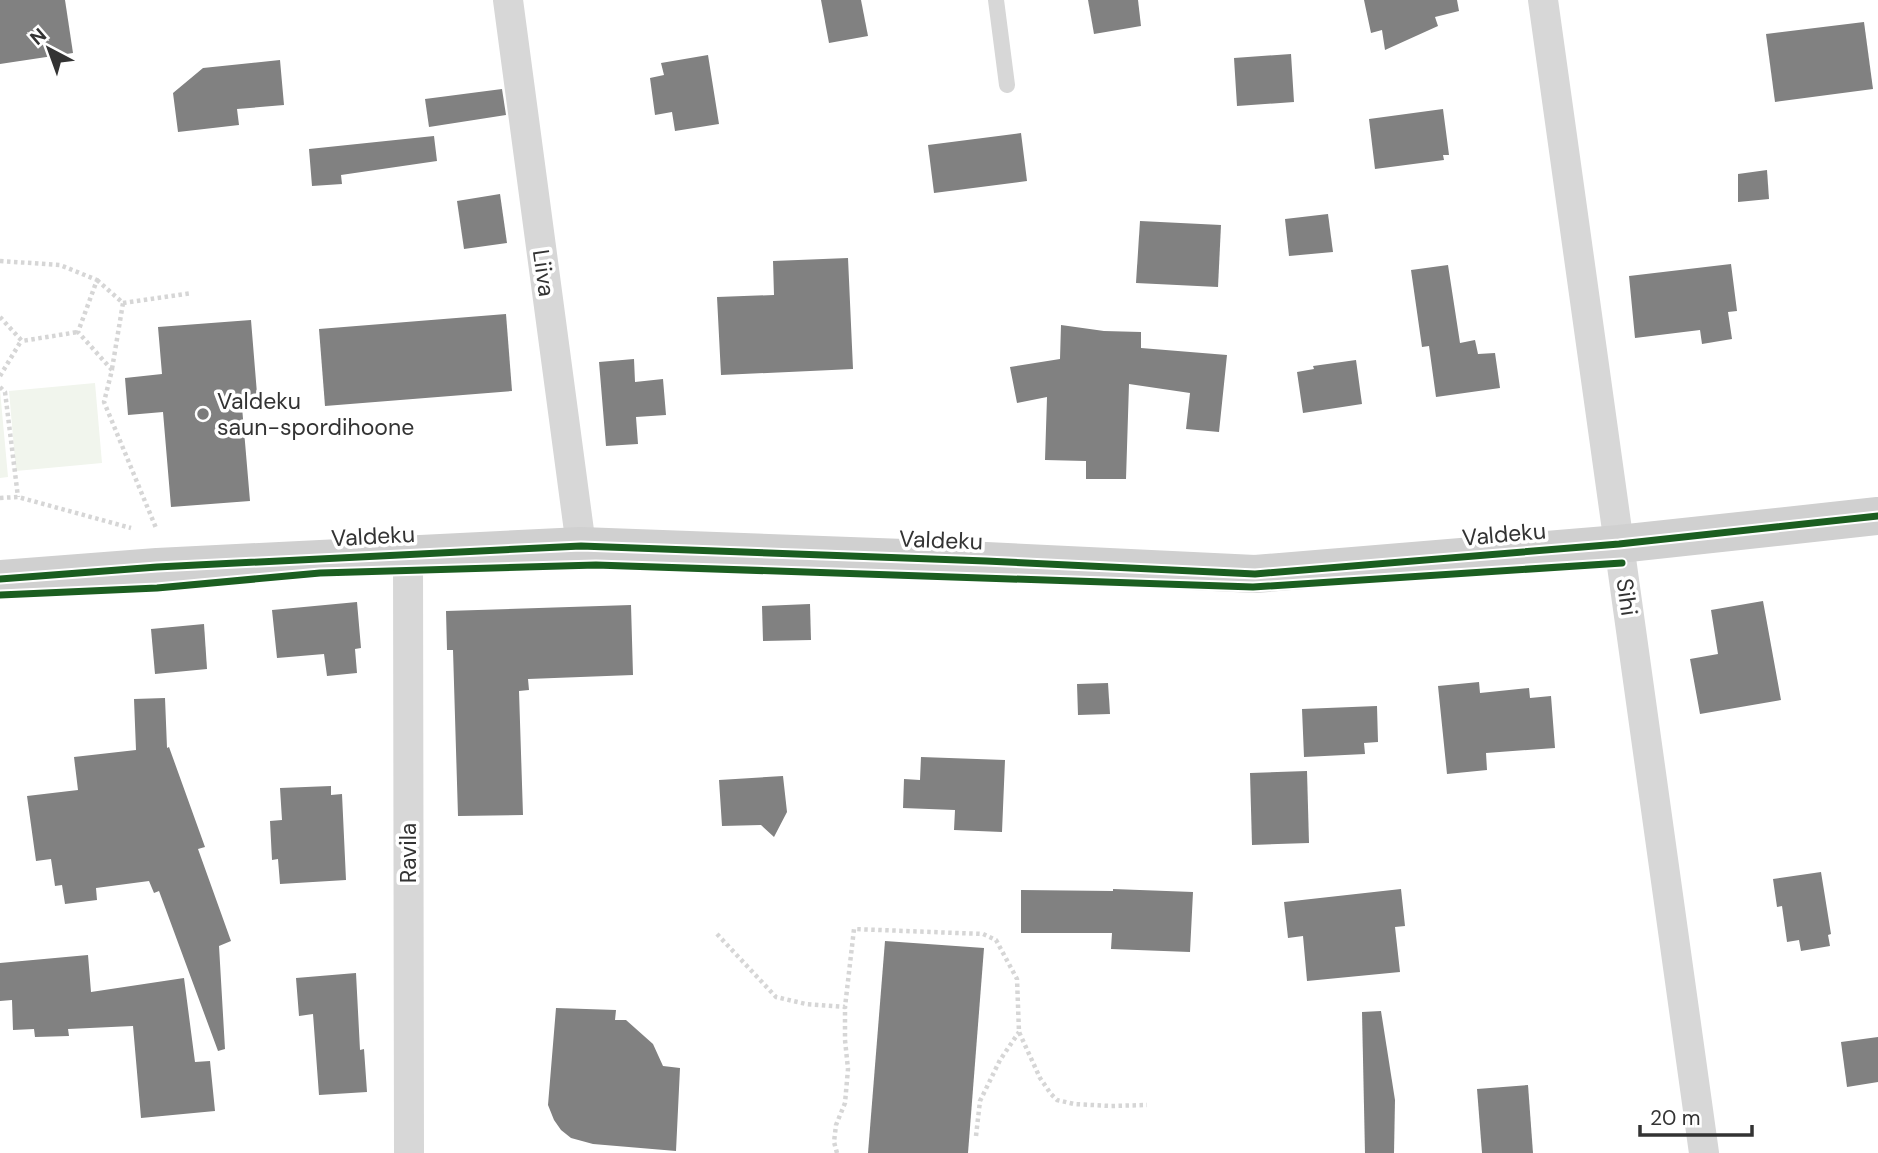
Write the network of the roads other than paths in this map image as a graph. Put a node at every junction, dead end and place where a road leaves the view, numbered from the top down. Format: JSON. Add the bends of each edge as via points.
{"nodes":[{"id":1,"x":508,"y":0,"type":"edge"},
{"id":2,"x":996,"y":0,"type":"edge"},
{"id":3,"x":1543,"y":0,"type":"edge"},
{"id":4,"x":1007,"y":85,"type":"dead end"},
{"id":5,"x":1878,"y":516,"type":"edge"},
{"id":6,"x":1619,"y":544,"type":"junction"},
{"id":7,"x":581,"y":546,"type":"junction"},
{"id":8,"x":408,"y":554,"type":"junction"},
{"id":9,"x":0,"y":579,"type":"edge"},
{"id":10,"x":409,"y":1153,"type":"edge"},
{"id":11,"x":1704,"y":1153,"type":"edge"}],
"edges":[{"from":1,"to":7,"type":"street","name":"Liiva"},
{"from":2,"to":4,"type":"lane"},
{"from":3,"to":6,"type":"street","name":"Sihi"},
{"from":5,"to":6,"type":"street","name":"Valdeku"},
{"from":6,"to":7,"type":"street","name":"Valdeku","via":[[1255,574]]},
{"from":6,"to":11,"type":"street","name":"Sihi"},
{"from":7,"to":8,"type":"street","name":"Valdeku"},
{"from":8,"to":9,"type":"street","name":"Valdeku"},
{"from":8,"to":10,"type":"street","name":"Ravila"}]}
